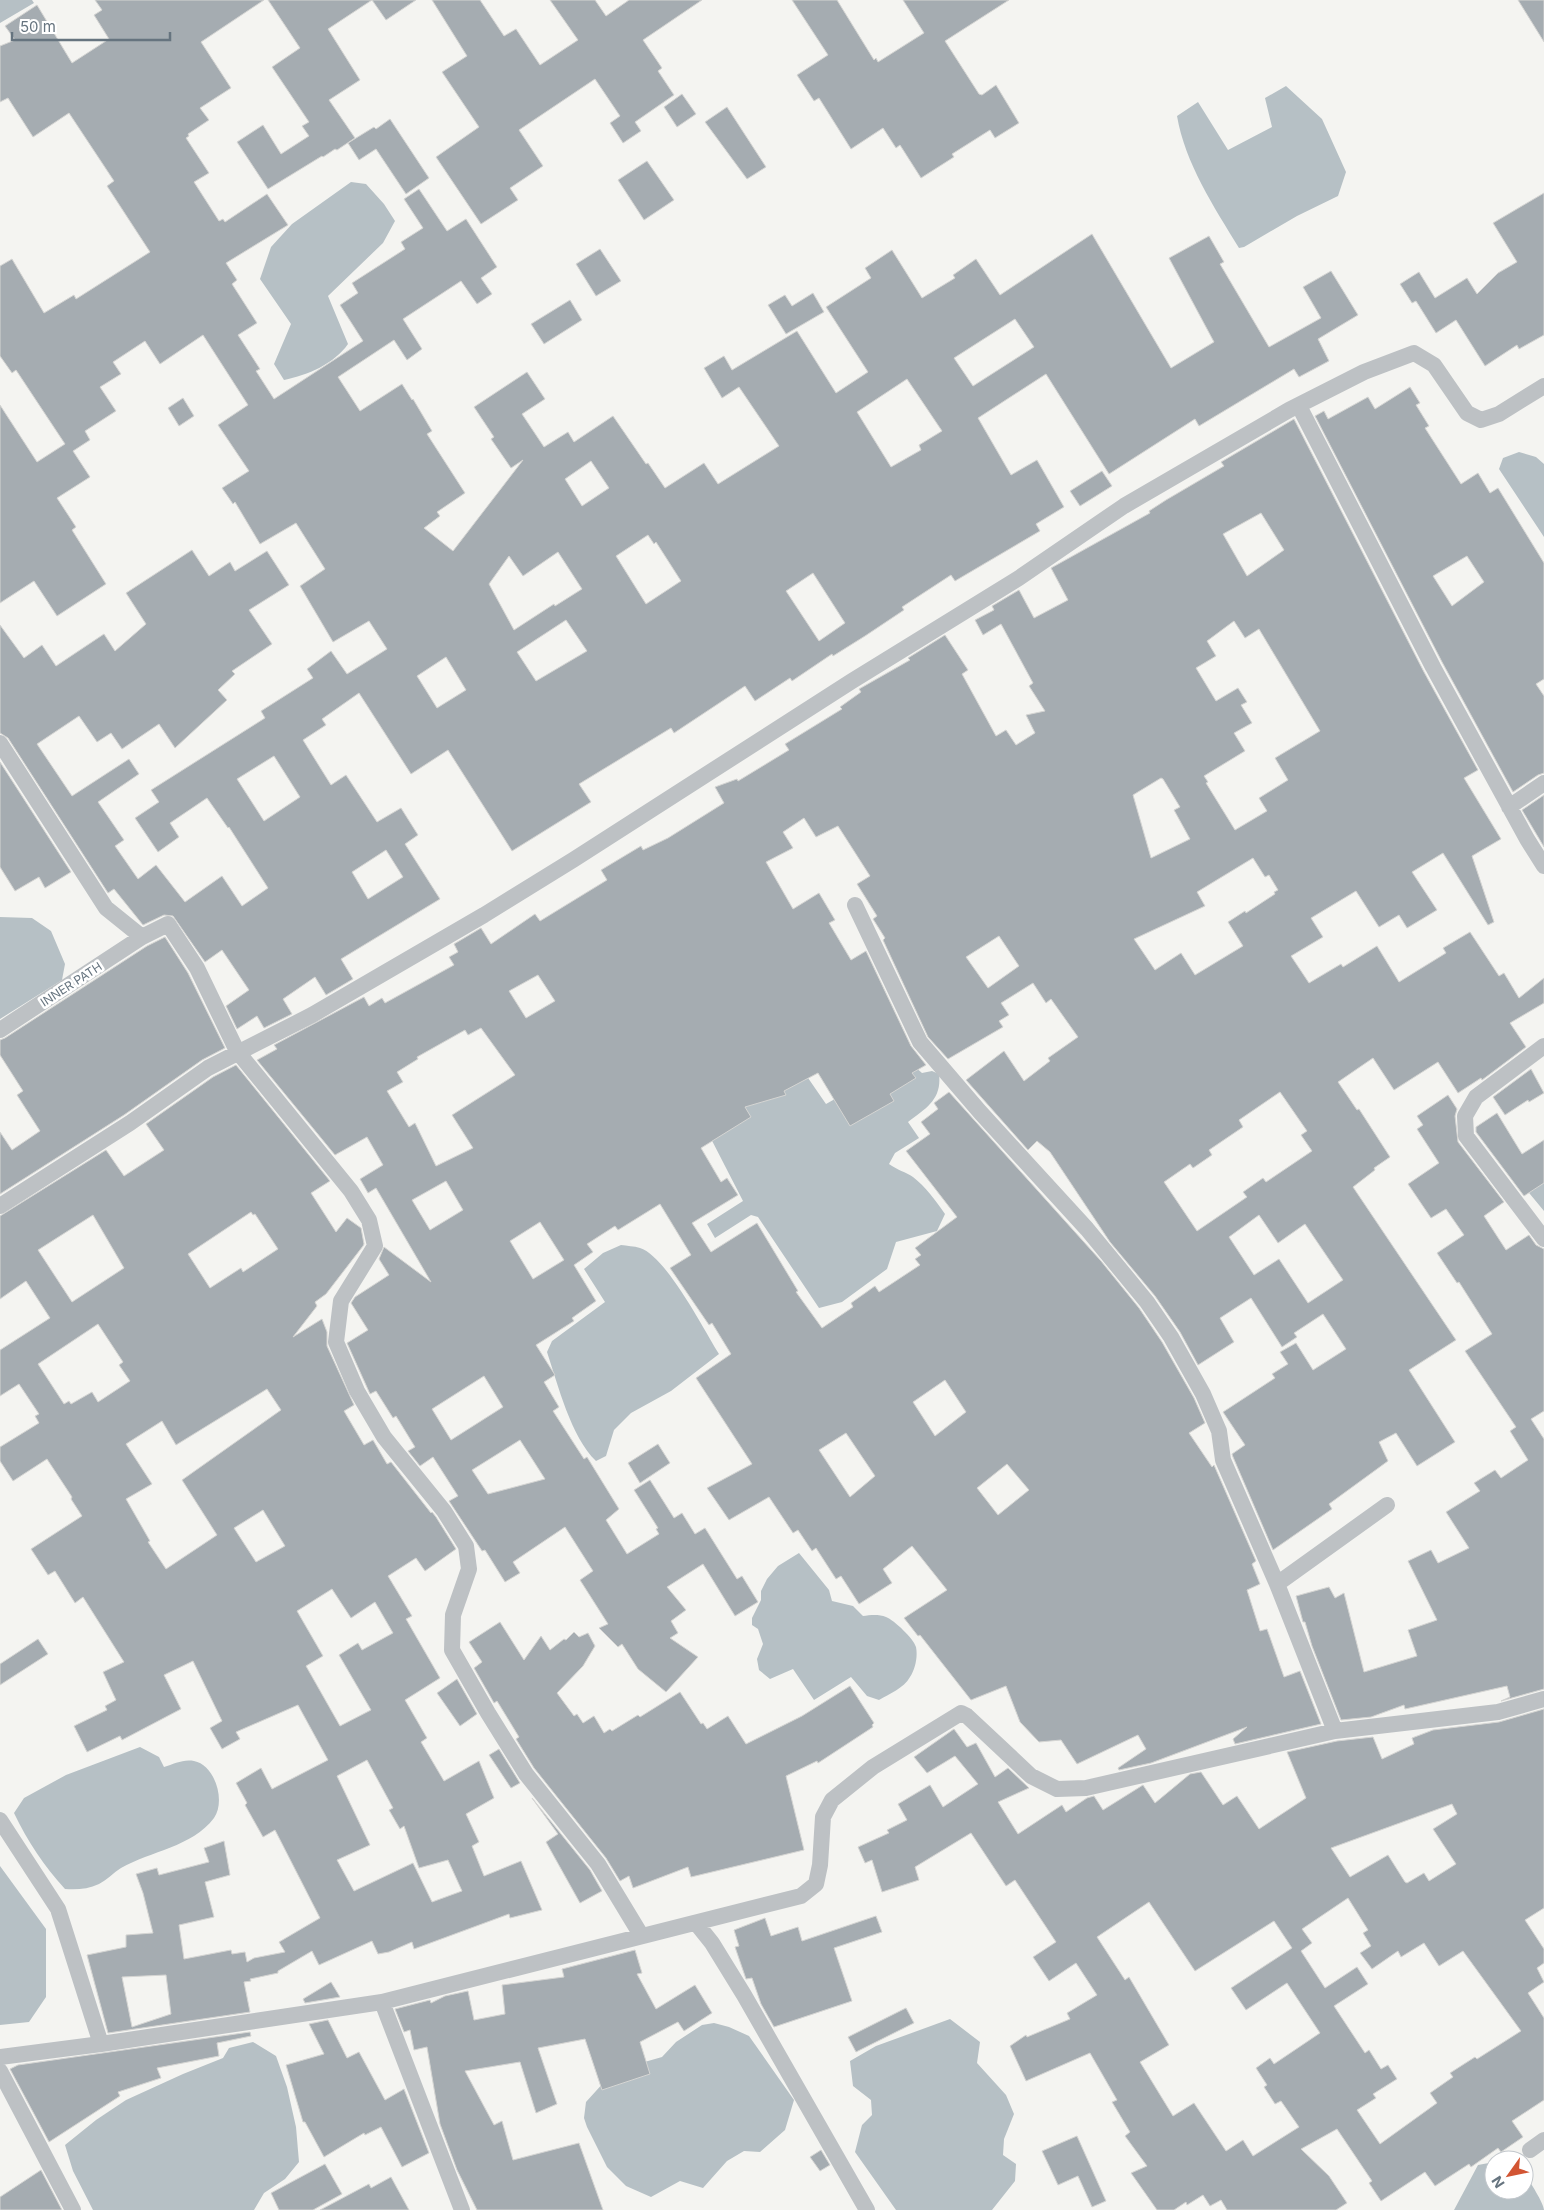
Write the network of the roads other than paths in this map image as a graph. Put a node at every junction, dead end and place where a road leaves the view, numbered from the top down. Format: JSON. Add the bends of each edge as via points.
{"nodes":[{"id":1,"x":1544,"y":386,"type":"edge"},
{"id":2,"x":1299,"y":406,"type":"junction"},
{"id":3,"x":0,"y":743,"type":"edge"},
{"id":4,"x":1544,"y":784,"type":"edge"},
{"id":5,"x":1509,"y":807,"type":"junction"},
{"id":6,"x":1544,"y":866,"type":"edge"},
{"id":7,"x":855,"y":905,"type":"dead end"},
{"id":8,"x":142,"y":937,"type":"junction"},
{"id":9,"x":0,"y":1030,"type":"edge"},
{"id":10,"x":1544,"y":1046,"type":"edge"},
{"id":11,"x":237,"y":1051,"type":"junction"},
{"id":12,"x":0,"y":1206,"type":"edge"},
{"id":13,"x":1544,"y":1239,"type":"edge"},
{"id":14,"x":1387,"y":1505,"type":"dead end"},
{"id":15,"x":1277,"y":1584,"type":"junction"},
{"id":16,"x":1544,"y":1699,"type":"edge"},
{"id":17,"x":1335,"y":1731,"type":"junction"},
{"id":18,"x":0,"y":1820,"type":"edge"},
{"id":19,"x":696,"y":1923,"type":"junction"},
{"id":20,"x":641,"y":1935,"type":"junction"},
{"id":21,"x":382,"y":2002,"type":"junction"},
{"id":22,"x":101,"y":2044,"type":"junction"},
{"id":23,"x":0,"y":2057,"type":"edge"},
{"id":24,"x":0,"y":2071,"type":"edge"},
{"id":25,"x":1544,"y":2140,"type":"edge"},
{"id":26,"x":1530,"y":2150,"type":"dead end"},
{"id":27,"x":458,"y":2209,"type":"edge"},
{"id":28,"x":73,"y":2210,"type":"edge"},
{"id":29,"x":867,"y":2210,"type":"edge"}],
"edges":[{"from":1,"to":2,"type":"street","via":[[1499,414],[1481,420],[1467,413],[1434,365],[1414,353],[1364,372]]},
{"from":2,"to":5,"type":"street"},
{"from":2,"to":11,"type":"street","via":[[1124,506],[1019,578],[500,905],[312,1015]]},
{"from":3,"to":8,"type":"street","via":[[106,908]]},
{"from":4,"to":5,"type":"street"},
{"from":5,"to":6,"type":"street"},
{"from":7,"to":15,"type":"street","via":[[920,1042],[1087,1229],[1172,1337],[1219,1431],[1223,1460]]},
{"from":8,"to":9,"type":"street","name":"INNER PATH"},
{"from":8,"to":11,"type":"street","name":"INNER PATH","via":[[168,924],[197,968]]},
{"from":10,"to":13,"type":"street","via":[[1476,1097],[1464,1116],[1466,1136]]},
{"from":11,"to":12,"type":"street"},
{"from":11,"to":20,"type":"street","via":[[351,1191],[369,1220],[375,1246],[341,1301],[336,1342],[357,1391],[384,1437],[444,1511],[466,1546],[469,1569],[453,1615],[452,1650],[526,1774],[598,1864]]},
{"from":14,"to":15,"type":"street"},
{"from":15,"to":17,"type":"street"},
{"from":16,"to":17,"type":"street","via":[[1498,1712]]},
{"from":17,"to":19,"type":"street","via":[[1086,1788],[1057,1789],[1031,1776],[961,1713],[873,1767],[832,1800],[823,1817],[816,1884],[801,1896]]},
{"from":18,"to":22,"type":"street","via":[[58,1909]]},
{"from":19,"to":20,"type":"street"},
{"from":19,"to":29,"type":"street","via":[[744,1995]]},
{"from":20,"to":21,"type":"street"},
{"from":21,"to":22,"type":"street"},
{"from":21,"to":27,"type":"street"},
{"from":22,"to":23,"type":"street"},
{"from":24,"to":28,"type":"street"},
{"from":25,"to":26,"type":"street"}]}
